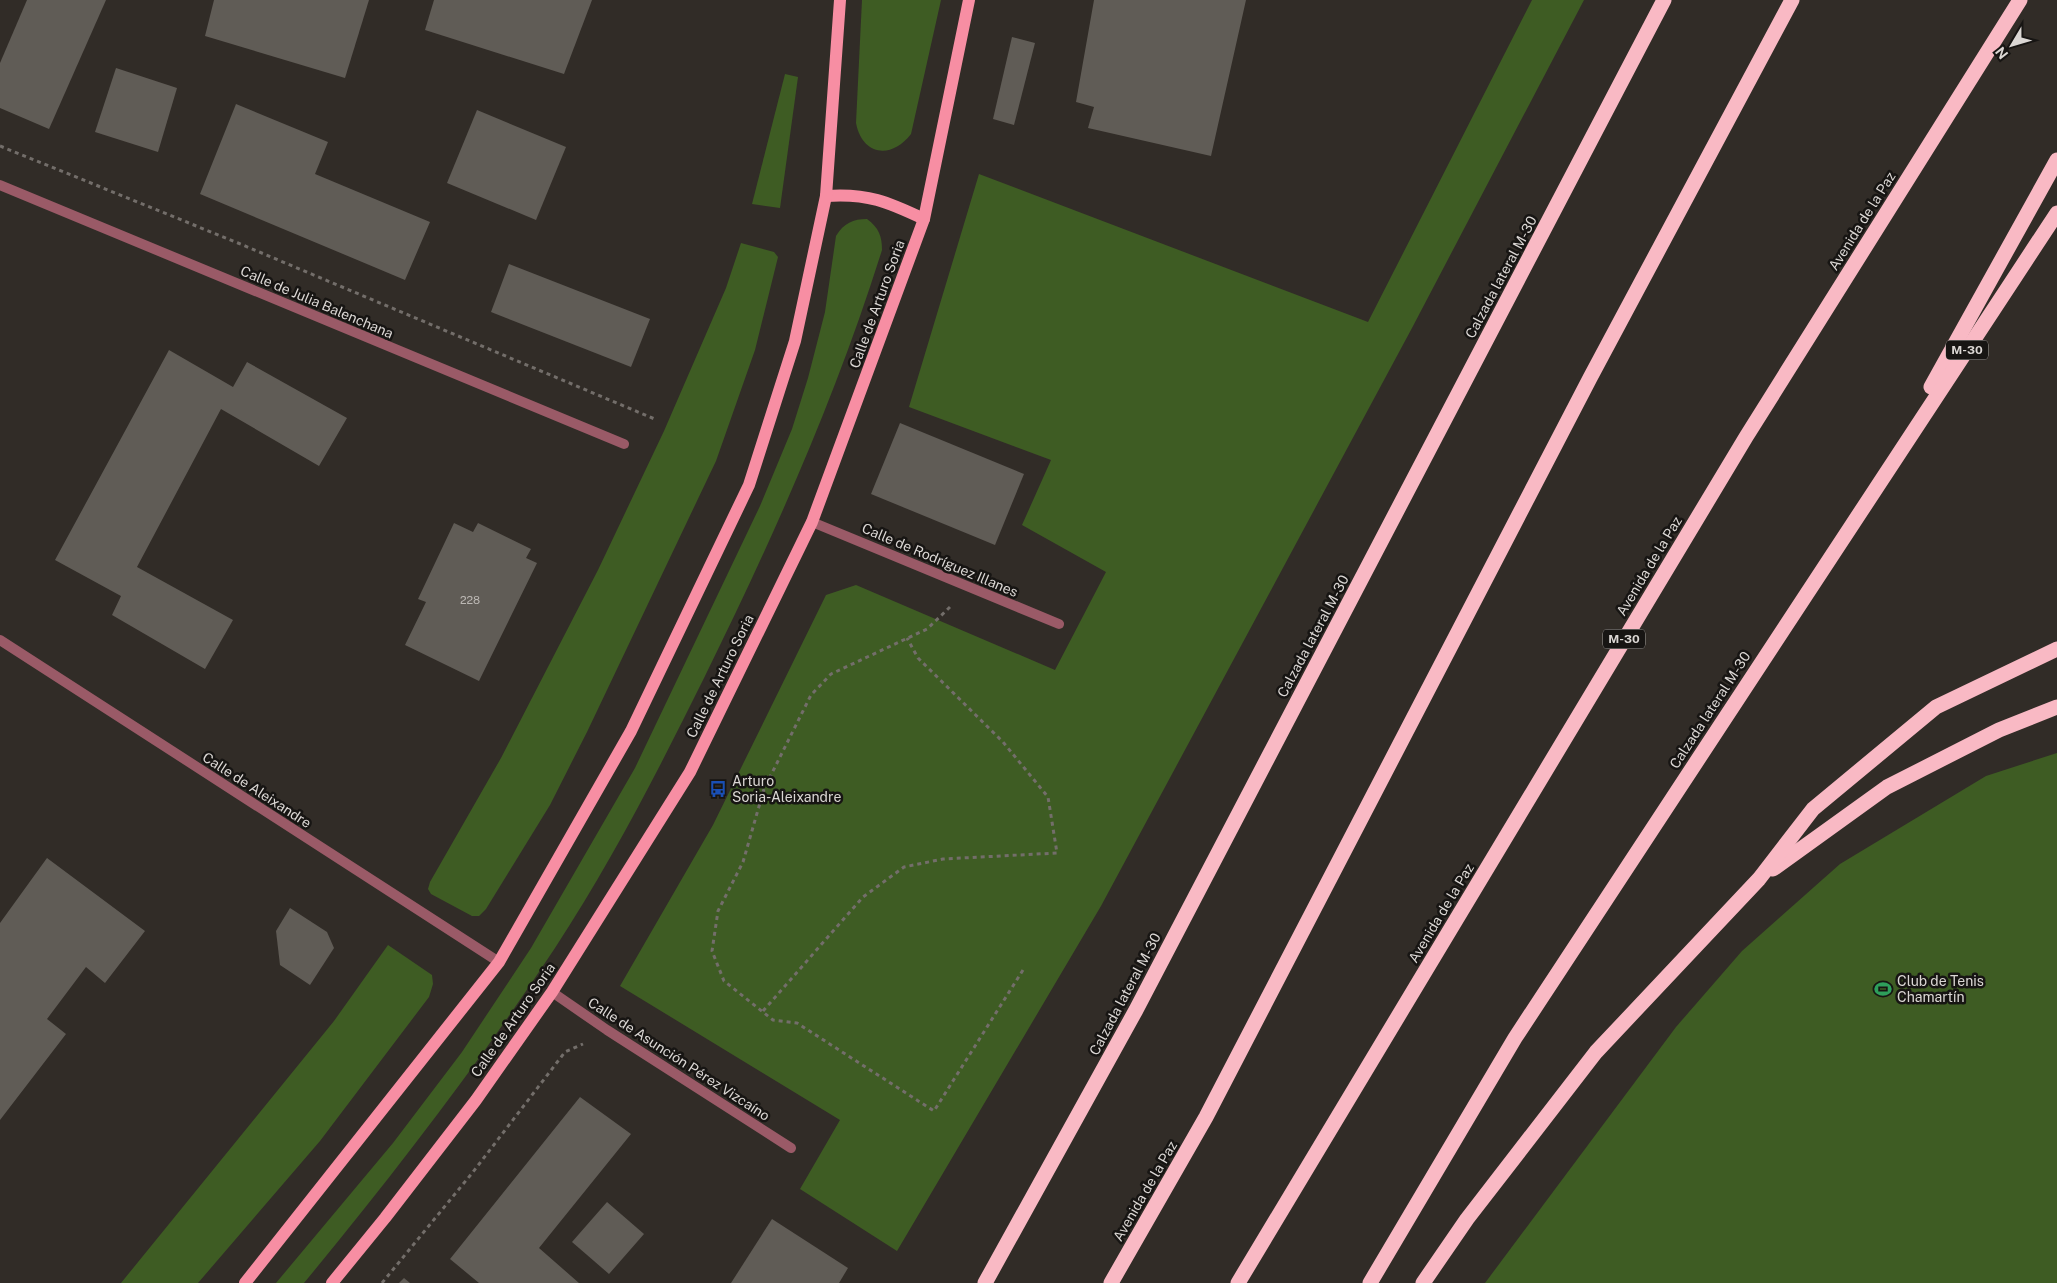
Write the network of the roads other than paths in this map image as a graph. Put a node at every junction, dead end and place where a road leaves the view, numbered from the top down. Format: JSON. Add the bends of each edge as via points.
{"nodes":[{"id":1,"x":840,"y":0,"type":"edge"},
{"id":2,"x":969,"y":0,"type":"edge"},
{"id":3,"x":1664,"y":0,"type":"edge"},
{"id":4,"x":1792,"y":0,"type":"edge"},
{"id":5,"x":2020,"y":0,"type":"edge"},
{"id":6,"x":2057,"y":160,"type":"edge"},
{"id":7,"x":0,"y":185,"type":"edge"},
{"id":8,"x":826,"y":196,"type":"junction"},
{"id":9,"x":2057,"y":213,"type":"edge"},
{"id":10,"x":924,"y":219,"type":"junction"},
{"id":11,"x":624,"y":444,"type":"dead end"},
{"id":12,"x":1876,"y":486,"type":"junction"},
{"id":13,"x":812,"y":522,"type":"junction"},
{"id":14,"x":1059,"y":624,"type":"dead end"},
{"id":15,"x":0,"y":640,"type":"edge"},
{"id":16,"x":2057,"y":649,"type":"edge"},
{"id":17,"x":2057,"y":707,"type":"edge"},
{"id":18,"x":1759,"y":879,"type":"junction"},
{"id":19,"x":499,"y":962,"type":"junction"},
{"id":20,"x":552,"y":992,"type":"junction"},
{"id":21,"x":791,"y":1148,"type":"dead end"},
{"id":22,"x":245,"y":1283,"type":"edge"},
{"id":23,"x":332,"y":1283,"type":"edge"},
{"id":24,"x":985,"y":1283,"type":"edge"},
{"id":25,"x":1111,"y":1283,"type":"edge"},
{"id":26,"x":1238,"y":1283,"type":"edge"},
{"id":27,"x":1370,"y":1283,"type":"edge"},
{"id":28,"x":1423,"y":1283,"type":"edge"}],
"edges":[{"from":1,"to":8,"type":"main road"},
{"from":2,"to":10,"type":"main road","name":"Calle de Arturo Soria"},
{"from":3,"to":24,"type":"highway","name":"Calzada lateral M-30","via":[[1136,1010]]},
{"from":4,"to":25,"type":"highway","name":"Avenida de la Paz","via":[[1590,378],[1206,1117]]},
{"from":5,"to":26,"type":"highway","name":"Avenida de la Paz","number":"M-30","via":[[1746,437]]},
{"from":6,"to":12,"type":"highway"},
{"from":7,"to":11,"type":"street","name":"Calle de Julia Balenchana"},
{"from":8,"to":10,"type":"main road","via":[[848,194],[882,200]]},
{"from":8,"to":19,"type":"main road","via":[[795,341],[749,485],[631,731]]},
{"from":9,"to":12,"type":"highway","name":"Calzada lateral M-30","number":"M-30"},
{"from":10,"to":13,"type":"main road","name":"Calle de Arturo Soria"},
{"from":12,"to":27,"type":"highway","name":"Calzada lateral M-30","number":"M-30","via":[[1516,1038]]},
{"from":13,"to":14,"type":"street","name":"Calle de Rodríguez Illanes"},
{"from":13,"to":20,"type":"main road","name":"Calle de Arturo Soria","via":[[690,772]]},
{"from":15,"to":19,"type":"street","name":"Calle de Aleixandre"},
{"from":16,"to":18,"type":"highway","via":[[1936,707],[1813,809]]},
{"from":17,"to":18,"type":"highway","via":[[2000,730],[1887,787]]},
{"from":18,"to":28,"type":"highway","via":[[1596,1052],[1473,1211]]},
{"from":19,"to":22,"type":"main road"},
{"from":20,"to":21,"type":"street","name":"Calle de Asunción Pérez Vizcaíno"},
{"from":20,"to":23,"type":"main road","name":"Calle de Arturo Soria","via":[[476,1100]]}]}
